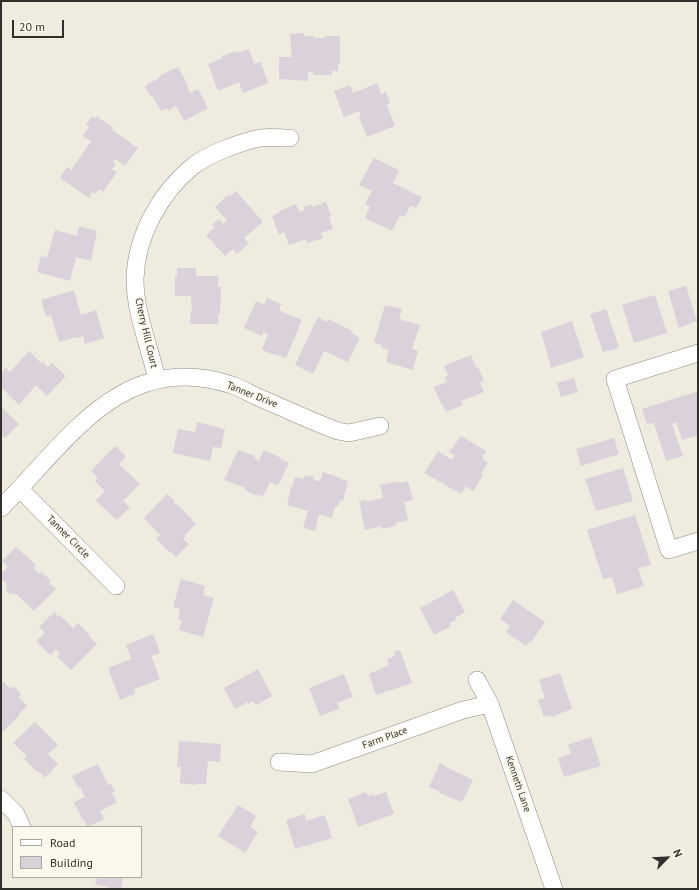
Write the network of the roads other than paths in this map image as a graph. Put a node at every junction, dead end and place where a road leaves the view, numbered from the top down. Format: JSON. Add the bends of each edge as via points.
{"nodes":[{"id":1,"x":290,"y":138,"type":"dead end"},
{"id":2,"x":698,"y":353,"type":"edge"},
{"id":3,"x":157,"y":380,"type":"junction"},
{"id":4,"x":380,"y":426,"type":"dead end"},
{"id":5,"x":20,"y":489,"type":"junction"},
{"id":6,"x":1,"y":508,"type":"edge"},
{"id":7,"x":698,"y":541,"type":"edge"},
{"id":8,"x":116,"y":586,"type":"dead end"},
{"id":9,"x":477,"y":680,"type":"dead end"},
{"id":10,"x":490,"y":704,"type":"junction"},
{"id":11,"x":279,"y":762,"type":"dead end"},
{"id":12,"x":1,"y":799,"type":"edge"},
{"id":13,"x":22,"y":826,"type":"edge"},
{"id":14,"x":554,"y":889,"type":"edge"}],
"edges":[{"from":1,"to":3,"type":"street","name":"Cherry Hill Court","via":[[260,138],[211,155],[194,165],[180,178],[155,211],[144,233],[135,280],[142,323]]},
{"from":2,"to":7,"type":"street","via":[[615,379],[669,550]]},
{"from":3,"to":4,"type":"street","name":"Tanner Drive","via":[[200,378],[232,385],[338,431],[349,433]]},
{"from":3,"to":5,"type":"street","name":"Tanner Drive","via":[[140,384],[96,410]]},
{"from":5,"to":6,"type":"street","name":"Tanner Drive"},
{"from":5,"to":8,"type":"street","name":"Tanner Circle"},
{"from":9,"to":10,"type":"street","name":"Kenneth Lane"},
{"from":10,"to":11,"type":"street","name":"Farm Place","via":[[463,710],[312,764]]},
{"from":10,"to":14,"type":"street","name":"Kenneth Lane"},
{"from":12,"to":13,"type":"street","via":[[16,814]]}]}
